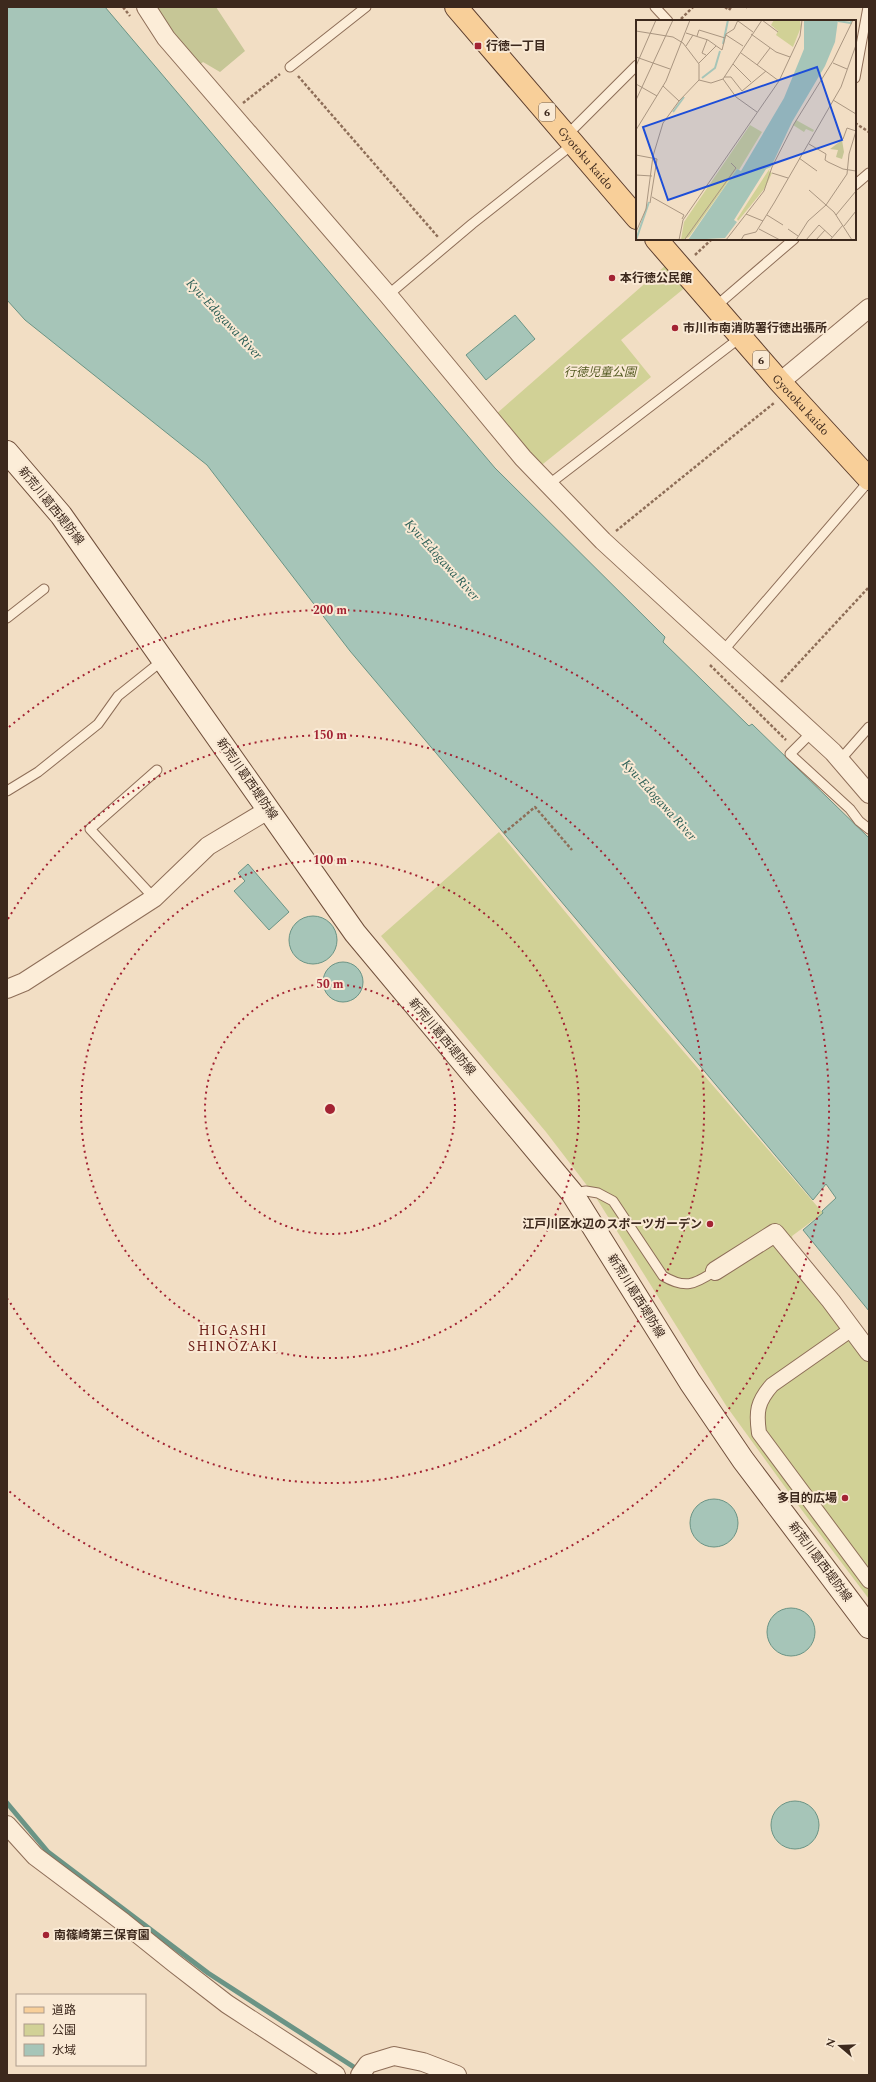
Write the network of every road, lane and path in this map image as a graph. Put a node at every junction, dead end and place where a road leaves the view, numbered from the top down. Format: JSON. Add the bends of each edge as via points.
{"nodes":[{"id":1,"x":146,"y":7,"type":"edge"},
{"id":2,"x":366,"y":7,"type":"edge"},
{"id":3,"x":456,"y":7,"type":"edge"},
{"id":4,"x":654,"y":7,"type":"edge"},
{"id":5,"x":693,"y":7,"type":"edge"},
{"id":6,"x":725,"y":7,"type":"edge"},
{"id":7,"x":731,"y":7,"type":"edge"},
{"id":8,"x":868,"y":7,"type":"edge"},
{"id":9,"x":667,"y":20,"type":"edge"},
{"id":10,"x":680,"y":20,"type":"edge"},
{"id":11,"x":290,"y":66,"type":"junction"},
{"id":12,"x":636,"y":66,"type":"edge"},
{"id":13,"x":856,"y":73,"type":"edge"},
{"id":14,"x":232,"y":112,"type":"junction"},
{"id":15,"x":856,"y":124,"type":"edge"},
{"id":16,"x":869,"y":132,"type":"edge"},
{"id":17,"x":570,"y":139,"type":"junction"},
{"id":18,"x":869,"y":173,"type":"edge"},
{"id":19,"x":856,"y":185,"type":"edge"},
{"id":20,"x":636,"y":217,"type":"edge"},
{"id":21,"x":657,"y":240,"type":"edge"},
{"id":22,"x":711,"y":240,"type":"edge"},
{"id":23,"x":793,"y":240,"type":"edge"},
{"id":24,"x":446,"y":246,"type":"junction"},
{"id":25,"x":682,"y":268,"type":"junction"},
{"id":26,"x":388,"y":294,"type":"junction"},
{"id":27,"x":716,"y":308,"type":"junction"},
{"id":28,"x":869,"y":308,"type":"edge"},
{"id":29,"x":741,"y":337,"type":"junction"},
{"id":30,"x":784,"y":387,"type":"junction"},
{"id":31,"x":7,"y":452,"type":"edge"},
{"id":32,"x":869,"y":480,"type":"edge"},
{"id":33,"x":548,"y":485,"type":"junction"},
{"id":34,"x":603,"y":541,"type":"junction"},
{"id":35,"x":869,"y":587,"type":"edge"},
{"id":36,"x":44,"y":589,"type":"dead end"},
{"id":37,"x":7,"y":618,"type":"edge"},
{"id":38,"x":723,"y":651,"type":"junction"},
{"id":39,"x":163,"y":660,"type":"junction"},
{"id":40,"x":770,"y":694,"type":"junction"},
{"id":41,"x":869,"y":727,"type":"edge"},
{"id":42,"x":812,"y":732,"type":"junction"},
{"id":43,"x":840,"y":760,"type":"junction"},
{"id":44,"x":158,"y":770,"type":"dead end"},
{"id":45,"x":7,"y":791,"type":"edge"},
{"id":46,"x":869,"y":794,"type":"edge"},
{"id":47,"x":268,"y":810,"type":"junction"},
{"id":48,"x":869,"y":829,"type":"edge"},
{"id":49,"x":504,"y":833,"type":"dead end"},
{"id":50,"x":572,"y":850,"type":"dead end"},
{"id":51,"x":154,"y":898,"type":"junction"},
{"id":52,"x":7,"y":989,"type":"edge"},
{"id":53,"x":572,"y":1193,"type":"junction"},
{"id":54,"x":714,"y":1271,"type":"joint"},
{"id":55,"x":852,"y":1330,"type":"junction"},
{"id":56,"x":869,"y":1352,"type":"edge"},
{"id":57,"x":869,"y":1581,"type":"edge"},
{"id":58,"x":869,"y":1628,"type":"edge"},
{"id":59,"x":7,"y":1825,"type":"edge"},
{"id":60,"x":336,"y":2075,"type":"edge"},
{"id":61,"x":360,"y":2075,"type":"edge"},
{"id":62,"x":457,"y":2075,"type":"edge"}],
"edges":[{"from":1,"to":14,"type":"street","via":[[166,38]]},
{"from":2,"to":11,"type":"lane"},
{"from":3,"to":17,"type":"main road","name":"Gyotoku kaido","number":"6"},
{"from":4,"to":9,"type":"lane"},
{"from":5,"to":10,"type":"path"},
{"from":6,"to":7,"type":"path","via":[[729,10]]},
{"from":8,"to":13,"type":"lane"},
{"from":11,"to":14,"type":"path"},
{"from":11,"to":24,"type":"path"},
{"from":12,"to":17,"type":"lane"},
{"from":14,"to":26,"type":"street"},
{"from":15,"to":16,"type":"path"},
{"from":17,"to":20,"type":"main road","name":"Gyotoku kaido","number":"6"},
{"from":17,"to":24,"type":"lane"},
{"from":18,"to":19,"type":"lane"},
{"from":21,"to":25,"type":"main road","name":"Gyotoku kaido","number":"6"},
{"from":22,"to":25,"type":"path"},
{"from":23,"to":27,"type":"lane"},
{"from":24,"to":26,"type":"lane"},
{"from":25,"to":27,"type":"main road","name":"Gyotoku kaido","number":"6"},
{"from":26,"to":33,"type":"street","via":[[518,453]]},
{"from":27,"to":29,"type":"main road","name":"Gyotoku kaido","number":"6"},
{"from":28,"to":30,"type":"street"},
{"from":29,"to":30,"type":"main road","name":"Gyotoku kaido","number":"6"},
{"from":29,"to":33,"type":"lane"},
{"from":30,"to":32,"type":"main road","name":"Gyotoku kaido","number":"6"},
{"from":30,"to":34,"type":"path"},
{"from":31,"to":39,"type":"main road","name":"新荒川葛西堤防線","via":[[61,515]]},
{"from":32,"to":38,"type":"lane"},
{"from":33,"to":34,"type":"street"},
{"from":34,"to":38,"type":"street"},
{"from":35,"to":40,"type":"path"},
{"from":36,"to":37,"type":"lane"},
{"from":38,"to":40,"type":"street"},
{"from":39,"to":45,"type":"lane","via":[[118,696],[98,724],[38,772]]},
{"from":39,"to":47,"type":"main road","name":"新荒川葛西堤防線"},
{"from":40,"to":42,"type":"street"},
{"from":41,"to":43,"type":"lane"},
{"from":42,"to":43,"type":"street"},
{"from":42,"to":48,"type":"lane","via":[[790,754]]},
{"from":43,"to":46,"type":"street"},
{"from":44,"to":51,"type":"lane","via":[[90,830]]},
{"from":47,"to":51,"type":"street","via":[[208,846]]},
{"from":47,"to":53,"type":"main road","name":"新荒川葛西堤防線","via":[[355,933]]},
{"from":49,"to":50,"type":"path","via":[[534,807]]},
{"from":51,"to":52,"type":"street","via":[[24,982]]},
{"from":53,"to":54,"type":"lane","via":[[598,1193],[613,1201],[663,1276],[673,1282],[689,1284],[700,1281]]},
{"from":53,"to":58,"type":"main road","name":"新荒川葛西堤防線","via":[[690,1382],[743,1460]]},
{"from":54,"to":55,"type":"street","via":[[775,1233]]},
{"from":55,"to":56,"type":"street"},
{"from":55,"to":57,"type":"street","via":[[772,1385],[762,1396],[756,1415],[759,1433]]},
{"from":59,"to":60,"type":"street","via":[[35,1856],[179,1968],[227,2004]]},
{"from":61,"to":62,"type":"street","via":[[368,2064],[394,2056],[423,2062]]}]}
